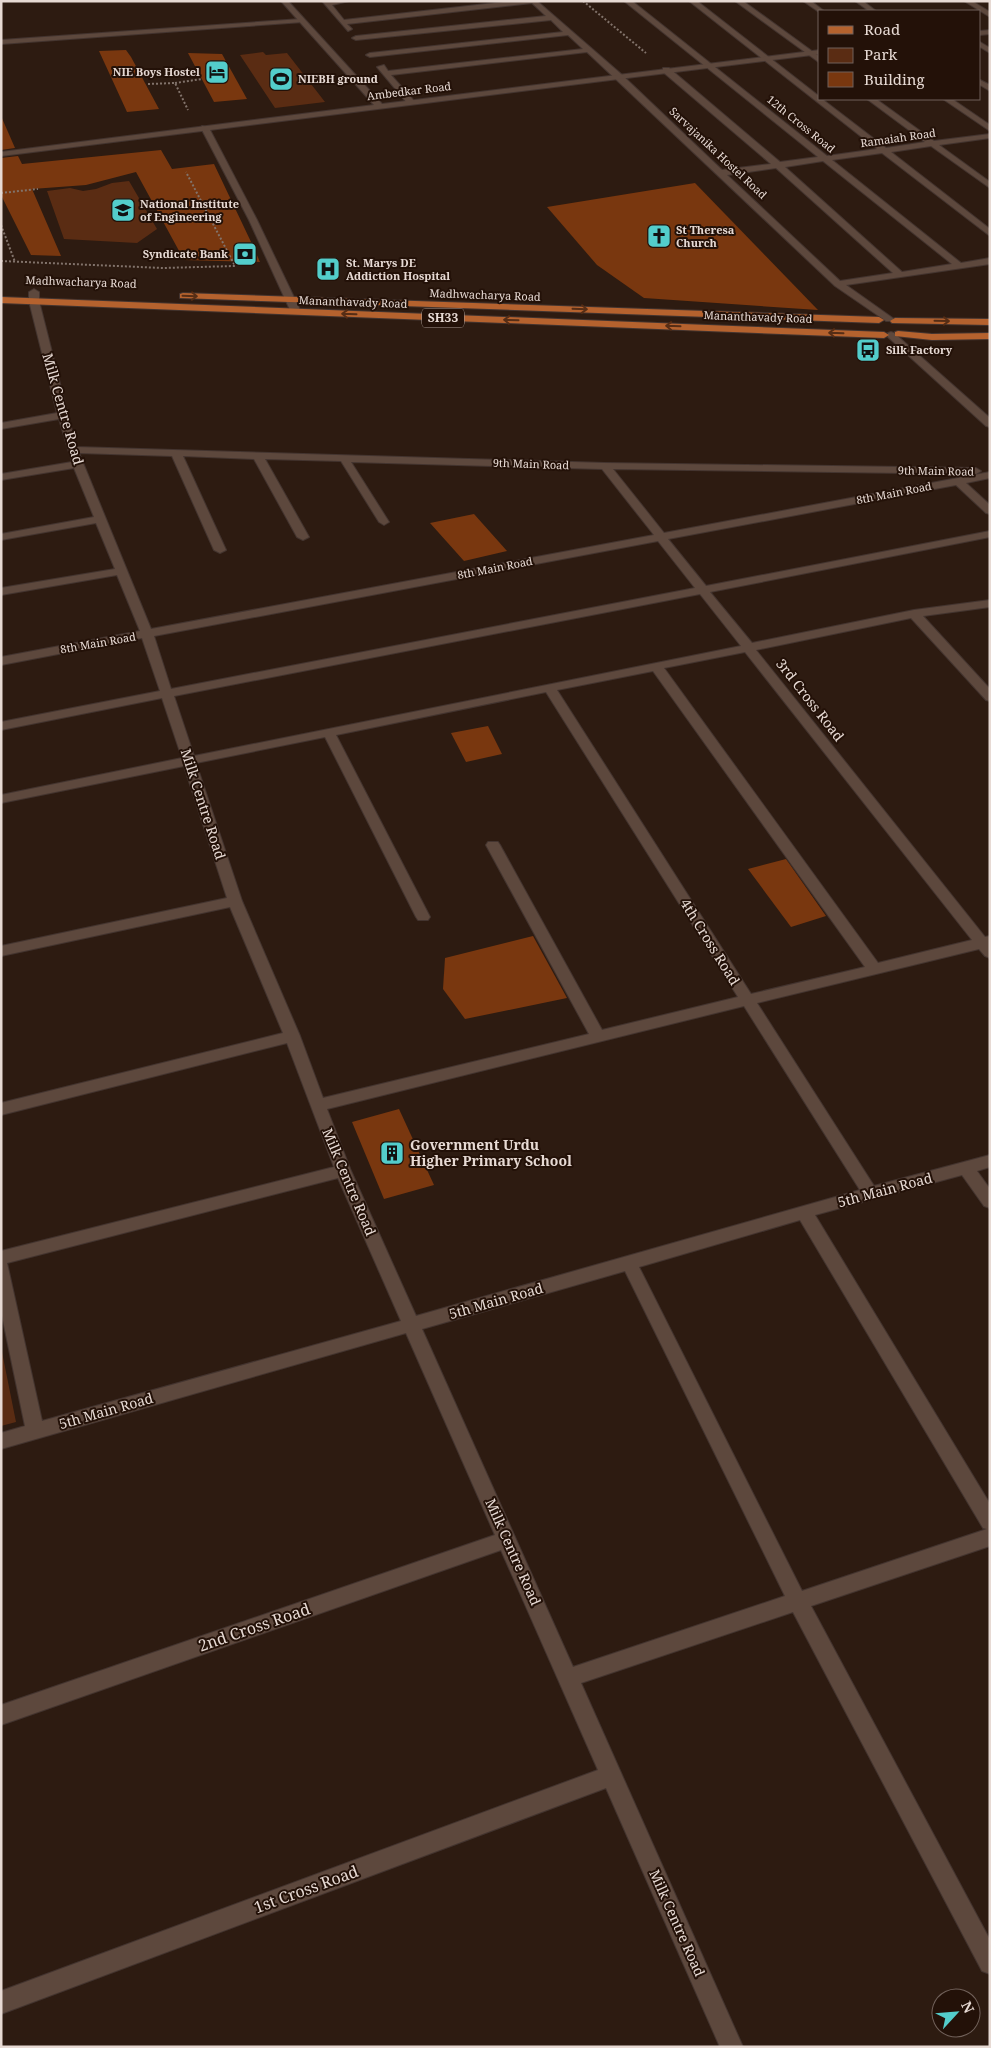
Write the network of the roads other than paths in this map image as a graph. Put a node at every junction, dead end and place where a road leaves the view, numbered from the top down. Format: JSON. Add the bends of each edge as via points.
{"nodes":[{"id":1,"x":284,"y":1,"type":"edge"},
{"id":2,"x":346,"y":1,"type":"edge"},
{"id":3,"x":533,"y":1,"type":"edge"},
{"id":4,"x":627,"y":1,"type":"edge"},
{"id":5,"x":692,"y":1,"type":"edge"},
{"id":6,"x":738,"y":1,"type":"edge"},
{"id":7,"x":806,"y":1,"type":"edge"},
{"id":8,"x":858,"y":1,"type":"edge"},
{"id":9,"x":967,"y":1,"type":"edge"},
{"id":10,"x":326,"y":2,"type":"edge"},
{"id":11,"x":820,"y":10,"type":"edge"},
{"id":12,"x":872,"y":10,"type":"edge"},
{"id":13,"x":990,"y":15,"type":"edge"},
{"id":14,"x":552,"y":18,"type":"junction"},
{"id":15,"x":302,"y":21,"type":"junction"},
{"id":16,"x":343,"y":22,"type":"junction"},
{"id":17,"x":569,"y":33,"type":"junction"},
{"id":18,"x":1,"y":42,"type":"edge"},
{"id":19,"x":363,"y":46,"type":"junction"},
{"id":20,"x":588,"y":50,"type":"junction"},
{"id":21,"x":818,"y":52,"type":"edge"},
{"id":22,"x":809,"y":53,"type":"junction"},
{"id":23,"x":763,"y":59,"type":"junction"},
{"id":24,"x":818,"y":60,"type":"edge"},
{"id":25,"x":709,"y":65,"type":"junction"},
{"id":26,"x":666,"y":70,"type":"junction"},
{"id":27,"x":386,"y":73,"type":"junction"},
{"id":28,"x":618,"y":76,"type":"junction"},
{"id":29,"x":872,"y":100,"type":"edge"},
{"id":30,"x":947,"y":100,"type":"edge"},
{"id":31,"x":411,"y":102,"type":"junction"},
{"id":32,"x":379,"y":106,"type":"junction"},
{"id":33,"x":205,"y":128,"type":"junction"},
{"id":34,"x":990,"y":129,"type":"edge"},
{"id":35,"x":990,"y":136,"type":"edge"},
{"id":36,"x":933,"y":144,"type":"junction"},
{"id":37,"x":882,"y":152,"type":"junction"},
{"id":38,"x":1,"y":154,"type":"edge"},
{"id":39,"x":826,"y":159,"type":"junction"},
{"id":40,"x":778,"y":165,"type":"junction"},
{"id":41,"x":720,"y":173,"type":"junction"},
{"id":42,"x":990,"y":186,"type":"edge"},
{"id":43,"x":990,"y":233,"type":"edge"},
{"id":44,"x":990,"y":261,"type":"edge"},
{"id":45,"x":960,"y":266,"type":"junction"},
{"id":46,"x":901,"y":274,"type":"junction"},
{"id":47,"x":838,"y":284,"type":"junction"},
{"id":48,"x":1,"y":291,"type":"edge"},
{"id":49,"x":93,"y":294,"type":"dead end"},
{"id":50,"x":172,"y":296,"type":"dead end"},
{"id":51,"x":34,"y":297,"type":"junction"},
{"id":52,"x":290,"y":299,"type":"junction"},
{"id":53,"x":1,"y":300,"type":"edge"},
{"id":54,"x":296,"y":312,"type":"junction"},
{"id":55,"x":888,"y":320,"type":"junction"},
{"id":56,"x":990,"y":322,"type":"edge"},
{"id":57,"x":891,"y":335,"type":"junction"},
{"id":58,"x":990,"y":336,"type":"edge"},
{"id":59,"x":62,"y":416,"type":"junction"},
{"id":60,"x":990,"y":424,"type":"edge"},
{"id":61,"x":1,"y":426,"type":"edge"},
{"id":62,"x":72,"y":450,"type":"junction"},
{"id":63,"x":176,"y":453,"type":"junction"},
{"id":64,"x":258,"y":456,"type":"junction"},
{"id":65,"x":344,"y":458,"type":"junction"},
{"id":66,"x":77,"y":464,"type":"junction"},
{"id":67,"x":605,"y":466,"type":"junction"},
{"id":68,"x":990,"y":471,"type":"edge"},
{"id":69,"x":990,"y":475,"type":"edge"},
{"id":70,"x":1,"y":476,"type":"edge"},
{"id":71,"x":958,"y":481,"type":"junction"},
{"id":72,"x":990,"y":511,"type":"edge"},
{"id":73,"x":99,"y":519,"type":"junction"},
{"id":74,"x":384,"y":522,"type":"dead end"},
{"id":75,"x":990,"y":534,"type":"edge"},
{"id":76,"x":661,"y":536,"type":"junction"},
{"id":77,"x":1,"y":537,"type":"edge"},
{"id":78,"x":304,"y":537,"type":"dead end"},
{"id":79,"x":220,"y":550,"type":"dead end"},
{"id":80,"x":121,"y":571,"type":"junction"},
{"id":81,"x":704,"y":590,"type":"junction"},
{"id":82,"x":1,"y":592,"type":"edge"},
{"id":83,"x":990,"y":603,"type":"edge"},
{"id":84,"x":914,"y":614,"type":"junction"},
{"id":85,"x":147,"y":634,"type":"junction"},
{"id":86,"x":750,"y":648,"type":"junction"},
{"id":87,"x":1,"y":661,"type":"edge"},
{"id":88,"x":656,"y":666,"type":"junction"},
{"id":89,"x":550,"y":688,"type":"junction"},
{"id":90,"x":167,"y":695,"type":"junction"},
{"id":91,"x":990,"y":698,"type":"edge"},
{"id":92,"x":1,"y":726,"type":"edge"},
{"id":93,"x":329,"y":733,"type":"junction"},
{"id":94,"x":188,"y":762,"type":"junction"},
{"id":95,"x":1,"y":799,"type":"edge"},
{"id":96,"x":493,"y":845,"type":"dead end"},
{"id":97,"x":235,"y":901,"type":"junction"},
{"id":98,"x":423,"y":917,"type":"dead end"},
{"id":99,"x":987,"y":946,"type":"edge"},
{"id":100,"x":1,"y":951,"type":"edge"},
{"id":101,"x":874,"y":970,"type":"junction"},
{"id":102,"x":748,"y":1000,"type":"junction"},
{"id":103,"x":292,"y":1036,"type":"junction"},
{"id":104,"x":598,"y":1037,"type":"junction"},
{"id":105,"x":318,"y":1105,"type":"junction"},
{"id":106,"x":1,"y":1109,"type":"edge"},
{"id":107,"x":990,"y":1161,"type":"edge"},
{"id":108,"x":966,"y":1168,"type":"junction"},
{"id":109,"x":343,"y":1171,"type":"junction"},
{"id":110,"x":872,"y":1195,"type":"junction"},
{"id":111,"x":990,"y":1202,"type":"edge"},
{"id":112,"x":804,"y":1212,"type":"junction"},
{"id":113,"x":1,"y":1258,"type":"edge"},
{"id":114,"x":629,"y":1263,"type":"junction"},
{"id":115,"x":1,"y":1268,"type":"edge"},
{"id":116,"x":411,"y":1325,"type":"junction"},
{"id":117,"x":35,"y":1431,"type":"junction"},
{"id":118,"x":1,"y":1441,"type":"edge"},
{"id":119,"x":990,"y":1522,"type":"edge"},
{"id":120,"x":990,"y":1537,"type":"edge"},
{"id":121,"x":507,"y":1539,"type":"junction"},
{"id":122,"x":798,"y":1602,"type":"junction"},
{"id":123,"x":568,"y":1678,"type":"junction"},
{"id":124,"x":1,"y":1715,"type":"edge"},
{"id":125,"x":611,"y":1776,"type":"junction"},
{"id":126,"x":990,"y":1963,"type":"edge"},
{"id":127,"x":1,"y":2003,"type":"edge"},
{"id":128,"x":732,"y":2047,"type":"edge"}],
"edges":[{"from":1,"to":15,"type":"street"},
{"from":2,"to":10,"type":"street"},
{"from":3,"to":14,"type":"street","name":"Sarvajanika Hostel Road"},
{"from":3,"to":16,"type":"street"},
{"from":4,"to":25,"type":"street","name":"12th Cross Road"},
{"from":5,"to":23,"type":"street"},
{"from":6,"to":22,"type":"street"},
{"from":7,"to":11,"type":"street"},
{"from":8,"to":12,"type":"street"},
{"from":9,"to":13,"type":"street"},
{"from":10,"to":16,"type":"street"},
{"from":14,"to":17,"type":"street","name":"Sarvajanika Hostel Road"},
{"from":14,"to":19,"type":"street"},
{"from":15,"to":18,"type":"street"},
{"from":15,"to":32,"type":"street"},
{"from":16,"to":19,"type":"street"},
{"from":17,"to":19,"type":"street"},
{"from":17,"to":20,"type":"street","name":"Sarvajanika Hostel Road"},
{"from":19,"to":27,"type":"street"},
{"from":20,"to":27,"type":"street"},
{"from":20,"to":28,"type":"street","name":"Sarvajanika Hostel Road"},
{"from":21,"to":22,"type":"street","name":"Ambedkar Road"},
{"from":22,"to":23,"type":"street","name":"Ambedkar Road"},
{"from":22,"to":24,"type":"street"},
{"from":23,"to":25,"type":"street","name":"Ambedkar Road"},
{"from":23,"to":37,"type":"street"},
{"from":25,"to":26,"type":"street","name":"Ambedkar Road"},
{"from":25,"to":39,"type":"street","name":"12th Cross Road"},
{"from":26,"to":28,"type":"street","name":"Ambedkar Road"},
{"from":26,"to":40,"type":"street"},
{"from":27,"to":31,"type":"street"},
{"from":28,"to":31,"type":"street","name":"Ambedkar Road"},
{"from":28,"to":41,"type":"street","name":"Sarvajanika Hostel Road"},
{"from":29,"to":36,"type":"street"},
{"from":30,"to":34,"type":"street"},
{"from":31,"to":32,"type":"street","name":"Ambedkar Road"},
{"from":32,"to":33,"type":"street","name":"Ambedkar Road"},
{"from":33,"to":38,"type":"street","name":"Ambedkar Road"},
{"from":33,"to":52,"type":"street","via":[[254,220]]},
{"from":35,"to":36,"type":"street","name":"Ramaiah Road"},
{"from":36,"to":37,"type":"street","name":"Ramaiah Road"},
{"from":36,"to":42,"type":"street"},
{"from":37,"to":39,"type":"street","name":"Ramaiah Road"},
{"from":37,"to":43,"type":"street"},
{"from":39,"to":40,"type":"street","name":"Ramaiah Road"},
{"from":39,"to":45,"type":"street","name":"12th Cross Road"},
{"from":40,"to":41,"type":"street","name":"Ramaiah Road"},
{"from":40,"to":46,"type":"street"},
{"from":41,"to":47,"type":"street","name":"Sarvajanika Hostel Road"},
{"from":44,"to":45,"type":"street"},
{"from":45,"to":46,"type":"street"},
{"from":46,"to":47,"type":"street"},
{"from":47,"to":55,"type":"street","name":"Sarvajanika Hostel Road"},
{"from":48,"to":51,"type":"main road","name":"Madhwacharya Road"},
{"from":49,"to":51,"type":"main road","name":"Madhwacharya Road"},
{"from":50,"to":52,"type":"main road","name":"Madhwacharya Road","one_way":true},
{"from":51,"to":53,"type":"main road","name":"Mananthavady Road","number":"SH33"},
{"from":51,"to":54,"type":"main road","name":"Mananthavady Road","number":"SH33"},
{"from":51,"to":59,"type":"street","name":"Milk Centre Road"},
{"from":52,"to":54,"type":"street"},
{"from":52,"to":55,"type":"main road","name":"Madhwacharya Road","one_way":true},
{"from":57,"to":54,"type":"main road","name":"Mananthavady Road","number":"SH33","one_way":true},
{"from":55,"to":56,"type":"main road","name":"Madhwacharya Road","one_way":true},
{"from":55,"to":57,"type":"main road","via":[[903,324],[906,329]]},
{"from":55,"to":57,"type":"main road","via":[[872,323],[871,328]]},
{"from":57,"to":58,"type":"main road","name":"Mananthavady Road","number":"SH33"},
{"from":57,"to":60,"type":"street"},
{"from":59,"to":61,"type":"street"},
{"from":59,"to":62,"type":"street","name":"Milk Centre Road"},
{"from":62,"to":63,"type":"street","name":"9th Main Road"},
{"from":62,"to":66,"type":"street","name":"Milk Centre Road"},
{"from":63,"to":64,"type":"street","name":"9th Main Road"},
{"from":63,"to":79,"type":"street"},
{"from":64,"to":65,"type":"street","name":"9th Main Road"},
{"from":64,"to":78,"type":"street"},
{"from":65,"to":67,"type":"street","name":"9th Main Road"},
{"from":65,"to":74,"type":"street"},
{"from":66,"to":70,"type":"street"},
{"from":66,"to":73,"type":"street","name":"Milk Centre Road"},
{"from":67,"to":68,"type":"street","name":"9th Main Road"},
{"from":67,"to":76,"type":"street","name":"3rd Cross Road"},
{"from":69,"to":71,"type":"street","name":"8th Main Road"},
{"from":71,"to":72,"type":"street"},
{"from":71,"to":76,"type":"street","name":"8th Main Road"},
{"from":73,"to":77,"type":"street"},
{"from":73,"to":80,"type":"street","name":"Milk Centre Road"},
{"from":75,"to":81,"type":"street"},
{"from":76,"to":81,"type":"street","name":"3rd Cross Road"},
{"from":76,"to":85,"type":"street","name":"8th Main Road"},
{"from":80,"to":82,"type":"street"},
{"from":80,"to":85,"type":"street","name":"Milk Centre Road"},
{"from":81,"to":86,"type":"street","name":"3rd Cross Road"},
{"from":81,"to":90,"type":"street"},
{"from":83,"to":84,"type":"street"},
{"from":84,"to":86,"type":"street"},
{"from":84,"to":91,"type":"street"},
{"from":85,"to":87,"type":"street","name":"8th Main Road"},
{"from":85,"to":90,"type":"street","name":"Milk Centre Road"},
{"from":86,"to":88,"type":"street"},
{"from":86,"to":99,"type":"street","name":"3rd Cross Road"},
{"from":88,"to":89,"type":"street"},
{"from":88,"to":101,"type":"street"},
{"from":89,"to":93,"type":"street"},
{"from":89,"to":102,"type":"street","name":"4th Cross Road"},
{"from":90,"to":92,"type":"street"},
{"from":90,"to":94,"type":"street","name":"Milk Centre Road"},
{"from":93,"to":94,"type":"street"},
{"from":93,"to":98,"type":"street"},
{"from":94,"to":95,"type":"street"},
{"from":94,"to":97,"type":"street","name":"Milk Centre Road"},
{"from":96,"to":104,"type":"street"},
{"from":97,"to":100,"type":"street"},
{"from":97,"to":103,"type":"street","name":"Milk Centre Road"},
{"from":99,"to":101,"type":"street"},
{"from":101,"to":102,"type":"street"},
{"from":102,"to":104,"type":"street"},
{"from":102,"to":110,"type":"street","name":"4th Cross Road"},
{"from":103,"to":105,"type":"street","name":"Milk Centre Road"},
{"from":103,"to":106,"type":"street"},
{"from":104,"to":105,"type":"street"},
{"from":105,"to":109,"type":"street","name":"Milk Centre Road"},
{"from":107,"to":108,"type":"street","name":"5th Main Road"},
{"from":108,"to":110,"type":"street","name":"5th Main Road"},
{"from":108,"to":111,"type":"street"},
{"from":109,"to":113,"type":"street"},
{"from":109,"to":116,"type":"street","name":"Milk Centre Road"},
{"from":110,"to":112,"type":"street","name":"5th Main Road"},
{"from":112,"to":114,"type":"street","name":"5th Main Road"},
{"from":112,"to":119,"type":"street"},
{"from":114,"to":116,"type":"street","name":"5th Main Road"},
{"from":114,"to":122,"type":"street"},
{"from":115,"to":117,"type":"street"},
{"from":116,"to":117,"type":"street","name":"5th Main Road"},
{"from":116,"to":121,"type":"street","name":"Milk Centre Road"},
{"from":117,"to":118,"type":"street","name":"5th Main Road"},
{"from":120,"to":122,"type":"street"},
{"from":121,"to":123,"type":"street","name":"Milk Centre Road"},
{"from":121,"to":124,"type":"street","name":"2nd Cross Road"},
{"from":122,"to":123,"type":"street"},
{"from":122,"to":126,"type":"street"},
{"from":123,"to":125,"type":"street","name":"Milk Centre Road"},
{"from":125,"to":127,"type":"street","name":"1st Cross Road"},
{"from":125,"to":128,"type":"street","name":"Milk Centre Road"}]}
